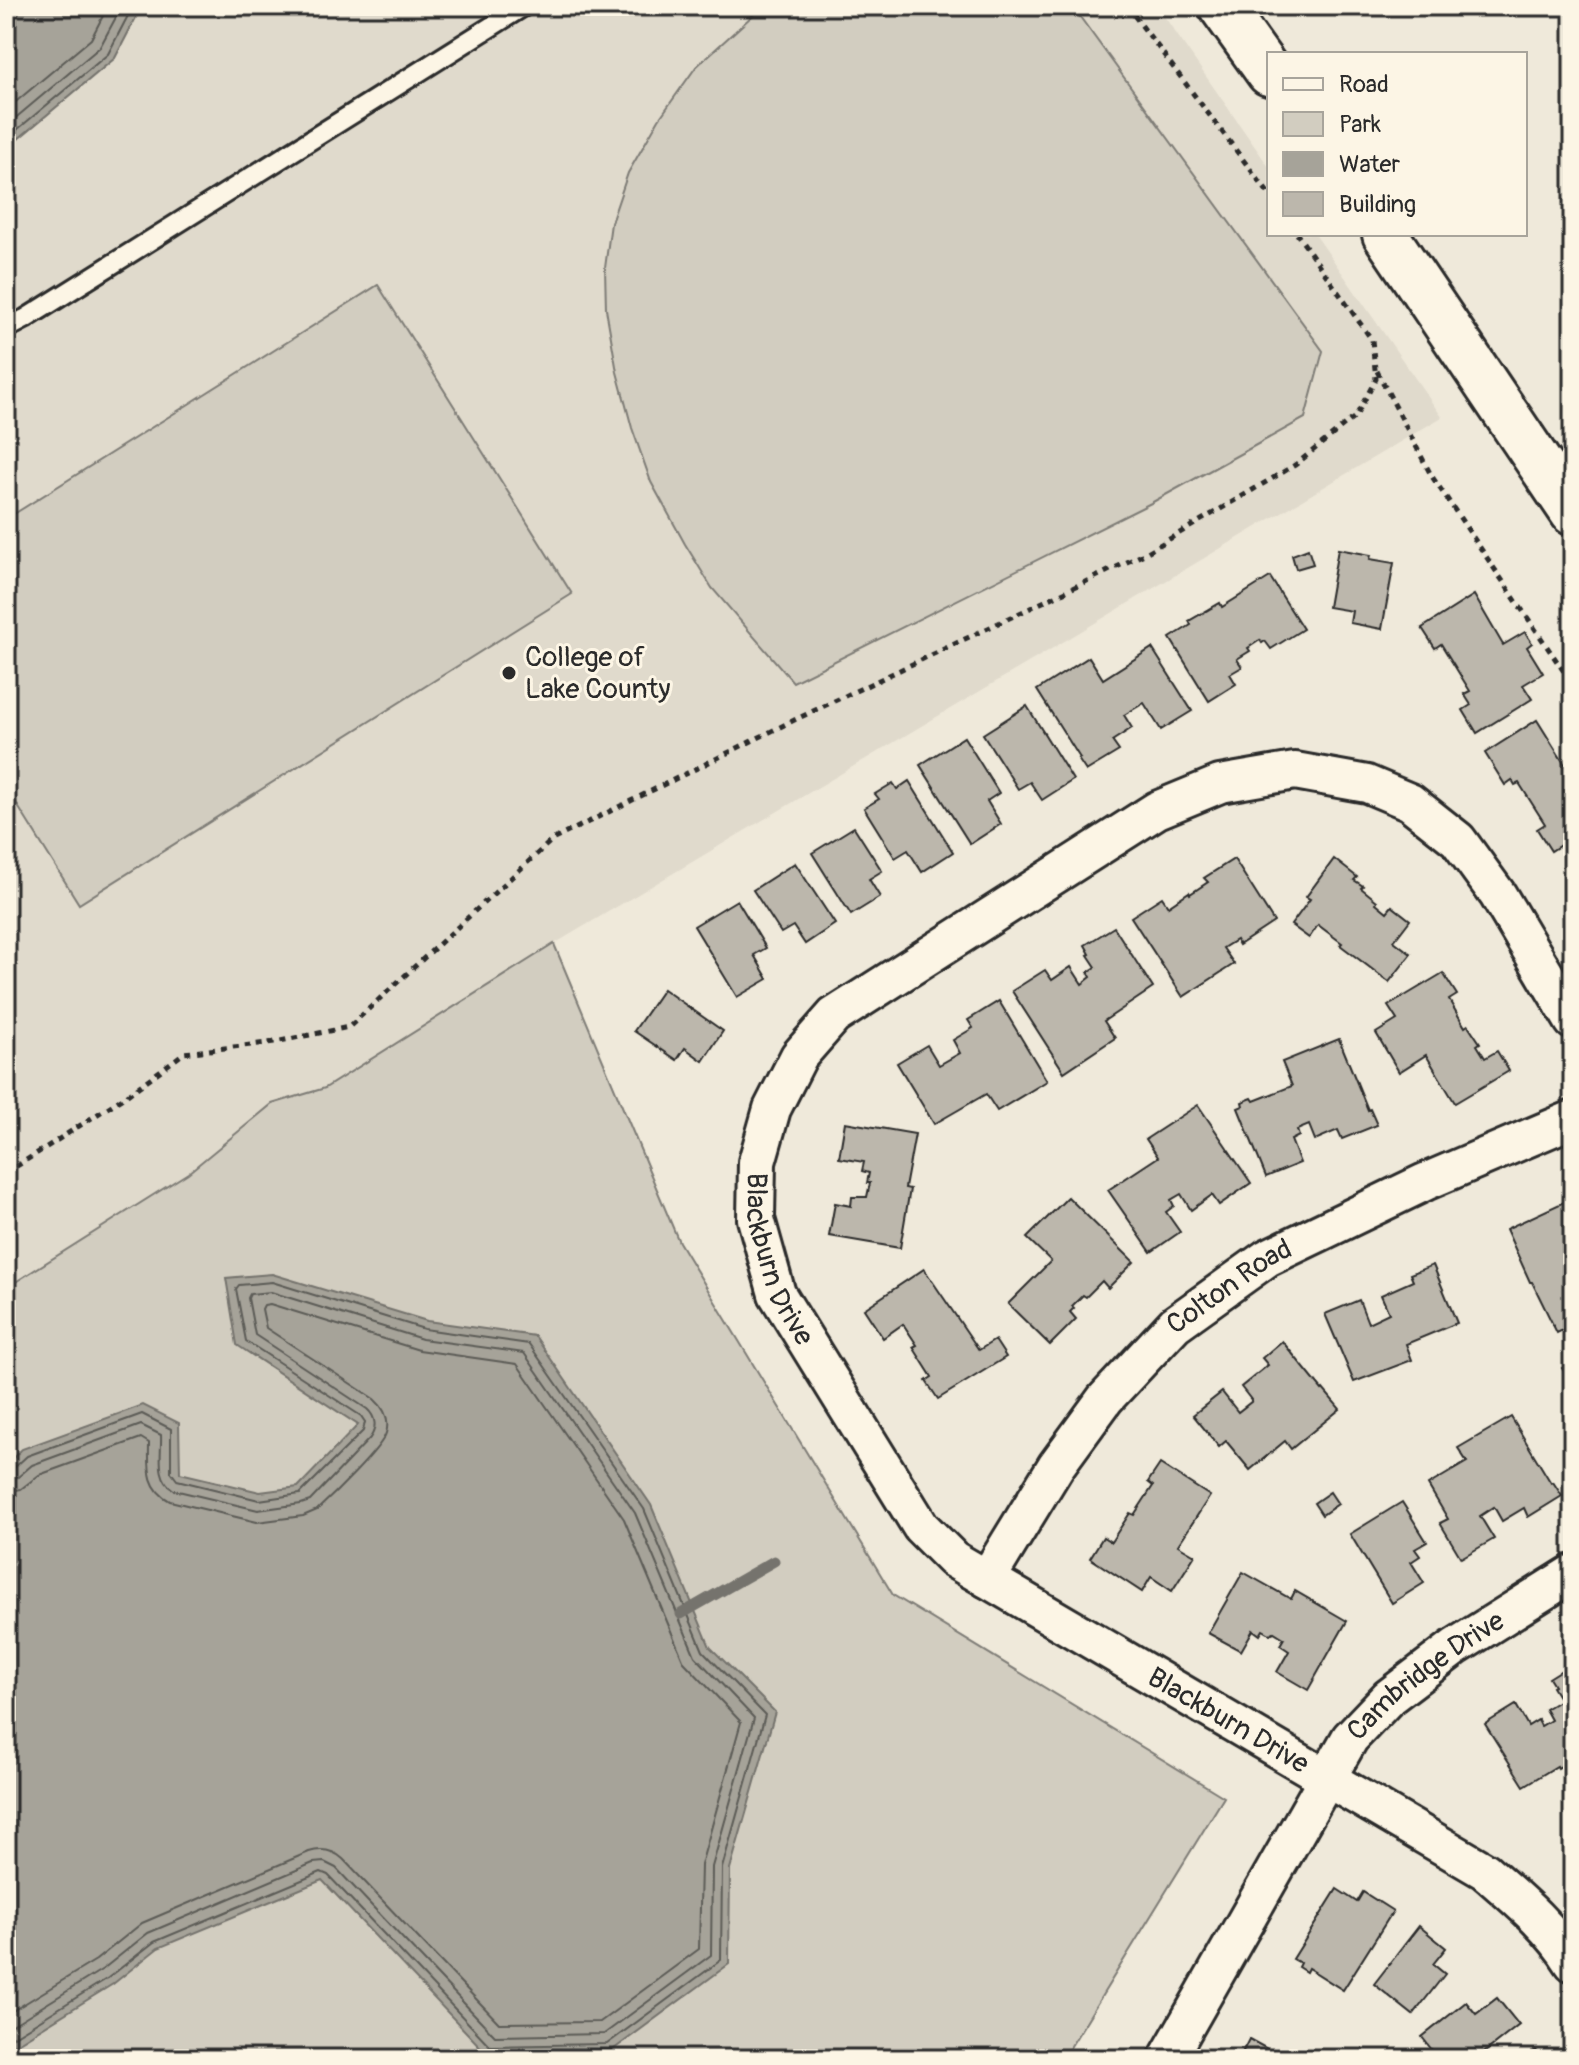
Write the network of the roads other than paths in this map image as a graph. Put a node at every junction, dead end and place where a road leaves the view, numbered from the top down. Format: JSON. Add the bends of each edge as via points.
{"nodes":[{"id":1,"x":524,"y":6,"type":"edge"},
{"id":2,"x":1221,"y":6,"type":"edge"},
{"id":3,"x":1267,"y":70,"type":"edge"},
{"id":4,"x":1386,"y":236,"type":"edge"},
{"id":5,"x":6,"y":329,"type":"edge"},
{"id":6,"x":1573,"y":513,"type":"edge"},
{"id":7,"x":1573,"y":1021,"type":"edge"},
{"id":8,"x":1573,"y":1119,"type":"edge"},
{"id":9,"x":1573,"y":1573,"type":"edge"},
{"id":10,"x":987,"y":1579,"type":"junction"},
{"id":11,"x":1327,"y":1778,"type":"junction"},
{"id":12,"x":1573,"y":1963,"type":"edge"},
{"id":13,"x":1167,"y":2059,"type":"edge"}],
"edges":[{"from":1,"to":5,"type":"lane"},
{"from":2,"to":3,"type":"street"},
{"from":4,"to":6,"type":"street"},
{"from":7,"to":10,"type":"street","name":"Blackburn Drive","via":[[1498,895],[1458,840],[1410,802],[1367,784],[1295,771],[1220,784],[1157,810],[834,1016],[799,1056],[772,1109],[757,1162],[756,1219],[777,1294],[921,1527],[953,1559]]},
{"from":8,"to":10,"type":"street","name":"Colton Road","via":[[1267,1258],[1175,1324],[1105,1399],[1056,1466]]},
{"from":9,"to":11,"type":"street","name":"Cambridge Drive","via":[[1455,1647],[1389,1697],[1350,1738]]},
{"from":10,"to":11,"type":"street","name":"Blackburn Drive"},
{"from":11,"to":12,"type":"street","name":"Blackburn Drive","via":[[1485,1871],[1526,1906]]},
{"from":11,"to":13,"type":"street","name":"Cambridge Drive"}]}
